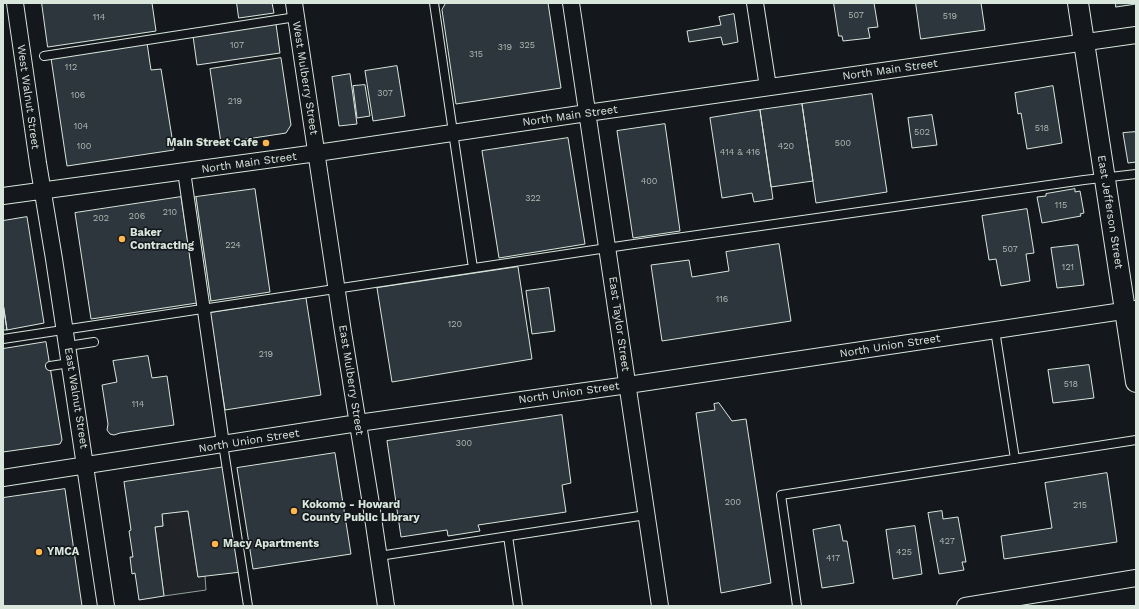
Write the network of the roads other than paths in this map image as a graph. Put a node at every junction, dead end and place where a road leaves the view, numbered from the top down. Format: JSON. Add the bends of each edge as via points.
{"nodes":[{"id":1,"x":15,"y":3,"type":"edge"},
{"id":2,"x":434,"y":3,"type":"edge"},
{"id":3,"x":571,"y":3,"type":"edge"},
{"id":4,"x":755,"y":3,"type":"edge"},
{"id":5,"x":1078,"y":3,"type":"edge"},
{"id":6,"x":295,"y":10,"type":"edge"},
{"id":7,"x":1136,"y":35,"type":"edge"},
{"id":8,"x":1084,"y":43,"type":"junction"},
{"id":9,"x":44,"y":56,"type":"dead end"},
{"id":10,"x":768,"y":87,"type":"junction"},
{"id":11,"x":587,"y":113,"type":"junction"},
{"id":12,"x":453,"y":133,"type":"junction"},
{"id":13,"x":317,"y":154,"type":"junction"},
{"id":14,"x":184,"y":171,"type":"junction"},
{"id":15,"x":1136,"y":174,"type":"edge"},
{"id":16,"x":1104,"y":178,"type":"junction"},
{"id":17,"x":42,"y":191,"type":"junction"},
{"id":18,"x":3,"y":196,"type":"edge"},
{"id":19,"x":608,"y":248,"type":"junction"},
{"id":20,"x":473,"y":268,"type":"junction"},
{"id":21,"x":337,"y":288,"type":"junction"},
{"id":22,"x":204,"y":308,"type":"junction"},
{"id":23,"x":1131,"y":310,"type":"edge"},
{"id":24,"x":65,"y":330,"type":"junction"},
{"id":25,"x":995,"y":330,"type":"junction"},
{"id":26,"x":3,"y":339,"type":"edge"},
{"id":27,"x":94,"y":342,"type":"dead end"},
{"id":28,"x":68,"y":346,"type":"junction"},
{"id":29,"x":70,"y":362,"type":"junction"},
{"id":30,"x":50,"y":366,"type":"dead end"},
{"id":31,"x":1136,"y":382,"type":"edge"},
{"id":32,"x":628,"y":385,"type":"junction"},
{"id":33,"x":358,"y":424,"type":"junction"},
{"id":34,"x":1136,"y":440,"type":"edge"},
{"id":35,"x":223,"y":444,"type":"junction"},
{"id":36,"x":1015,"y":459,"type":"junction"},
{"id":37,"x":86,"y":466,"type":"junction"},
{"id":38,"x":3,"y":478,"type":"edge"},
{"id":39,"x":646,"y":515,"type":"junction"},
{"id":40,"x":508,"y":536,"type":"junction"},
{"id":41,"x":379,"y":556,"type":"junction"},
{"id":42,"x":1136,"y":578,"type":"edge"},
{"id":43,"x":106,"y":606,"type":"edge"},
{"id":44,"x":248,"y":606,"type":"edge"},
{"id":45,"x":386,"y":606,"type":"edge"},
{"id":46,"x":518,"y":606,"type":"edge"},
{"id":47,"x":660,"y":606,"type":"edge"},
{"id":48,"x":797,"y":606,"type":"edge"},
{"id":49,"x":965,"y":606,"type":"edge"}],
"edges":[{"from":1,"to":17,"type":"street","name":"West Walnut Street"},
{"from":2,"to":12,"type":"lane"},
{"from":3,"to":11,"type":"street","name":"East Taylor Street"},
{"from":4,"to":10,"type":"street"},
{"from":5,"to":8,"type":"street","name":"East Jefferson Street"},
{"from":6,"to":9,"type":"lane"},
{"from":6,"to":13,"type":"street","name":"West Mulberry Street"},
{"from":7,"to":8,"type":"street","name":"North Main Street"},
{"from":8,"to":10,"type":"street","name":"North Main Street"},
{"from":8,"to":16,"type":"street","name":"East Jefferson Street"},
{"from":10,"to":11,"type":"street","name":"North Main Street"},
{"from":11,"to":12,"type":"street","name":"North Main Street"},
{"from":11,"to":19,"type":"street","name":"East Taylor Street"},
{"from":12,"to":13,"type":"street","name":"North Main Street"},
{"from":12,"to":20,"type":"lane"},
{"from":13,"to":14,"type":"street","name":"North Main Street"},
{"from":13,"to":21,"type":"street","name":"East Mulberry Street"},
{"from":14,"to":17,"type":"street","name":"North Main Street"},
{"from":14,"to":22,"type":"street"},
{"from":15,"to":16,"type":"lane"},
{"from":16,"to":19,"type":"lane"},
{"from":16,"to":23,"type":"street","name":"East Jefferson Street"},
{"from":17,"to":18,"type":"street","name":"North Main Street"},
{"from":17,"to":24,"type":"street","name":"East Walnut Street"},
{"from":19,"to":20,"type":"lane"},
{"from":19,"to":32,"type":"street","name":"East Taylor Street"},
{"from":20,"to":21,"type":"lane"},
{"from":21,"to":22,"type":"lane"},
{"from":21,"to":33,"type":"street","name":"East Mulberry Street"},
{"from":22,"to":24,"type":"lane"},
{"from":22,"to":35,"type":"street"},
{"from":23,"to":25,"type":"street","name":"North Union Street"},
{"from":23,"to":31,"type":"street","name":"East Jefferson Street"},
{"from":24,"to":26,"type":"lane"},
{"from":24,"to":28,"type":"street","name":"East Walnut Street"},
{"from":25,"to":32,"type":"street","name":"North Union Street"},
{"from":25,"to":36,"type":"lane"},
{"from":27,"to":28,"type":"lane"},
{"from":28,"to":29,"type":"street","name":"East Walnut Street"},
{"from":29,"to":30,"type":"lane"},
{"from":29,"to":37,"type":"street","name":"East Walnut Street"},
{"from":32,"to":33,"type":"street","name":"North Union Street"},
{"from":32,"to":39,"type":"street","name":"East Taylor Street"},
{"from":33,"to":35,"type":"street","name":"North Union Street"},
{"from":33,"to":41,"type":"street","name":"East Mulberry Street"},
{"from":34,"to":36,"type":"lane"},
{"from":35,"to":37,"type":"street","name":"North Union Street"},
{"from":35,"to":44,"type":"lane"},
{"from":36,"to":48,"type":"lane","via":[[781,495]]},
{"from":37,"to":38,"type":"street","name":"North Union Street"},
{"from":37,"to":43,"type":"street","name":"East Walnut Street"},
{"from":39,"to":40,"type":"lane"},
{"from":39,"to":47,"type":"street","name":"East Taylor Street"},
{"from":40,"to":41,"type":"lane"},
{"from":40,"to":46,"type":"lane"},
{"from":41,"to":45,"type":"street","name":"East Mulberry Street"},
{"from":42,"to":49,"type":"street"}]}
